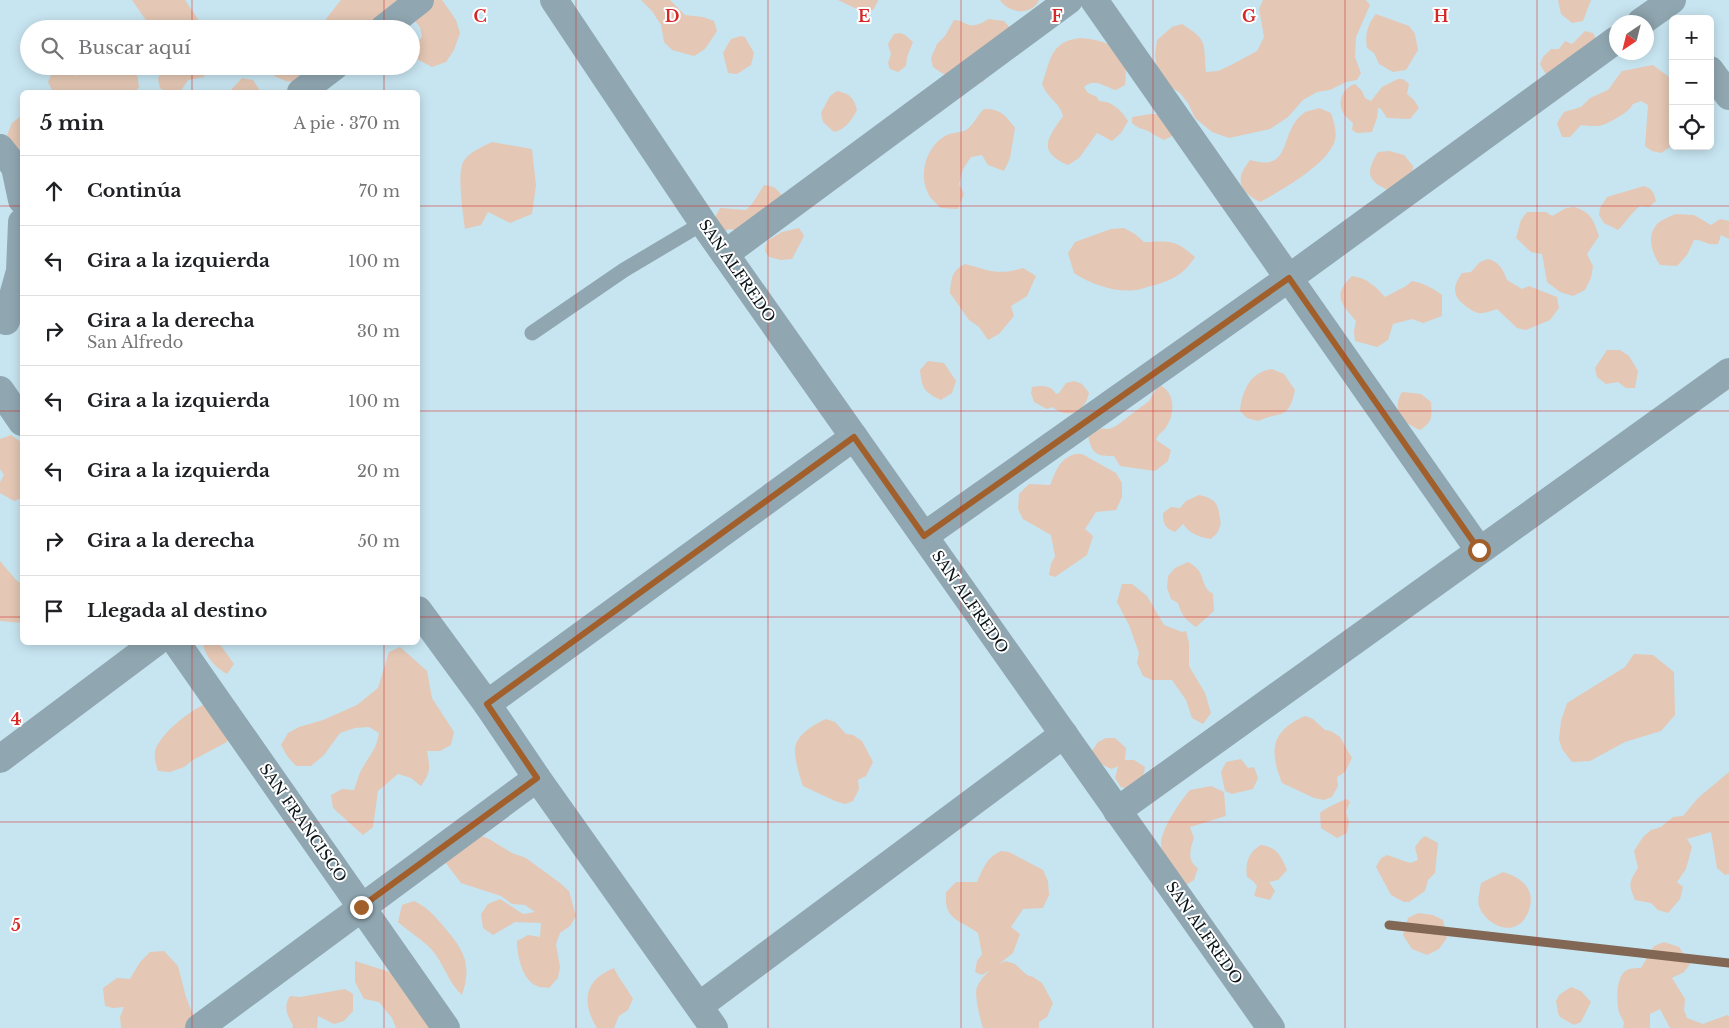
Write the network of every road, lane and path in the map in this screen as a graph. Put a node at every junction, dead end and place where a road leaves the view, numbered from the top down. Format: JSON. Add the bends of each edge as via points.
{"nodes":[{"id":1,"x":420,"y":0,"type":"edge"},
{"id":2,"x":554,"y":0,"type":"edge"},
{"id":3,"x":1069,"y":0,"type":"edge"},
{"id":4,"x":1094,"y":0,"type":"edge"},
{"id":5,"x":1668,"y":6,"type":"edge"},
{"id":6,"x":1653,"y":15,"type":"edge"},
{"id":7,"x":394,"y":20,"type":"edge"},
{"id":8,"x":1609,"y":45,"type":"edge"},
{"id":9,"x":323,"y":75,"type":"edge"},
{"id":10,"x":1714,"y":75,"type":"edge"},
{"id":11,"x":304,"y":90,"type":"edge"},
{"id":12,"x":1729,"y":96,"type":"edge"},
{"id":13,"x":13,"y":162,"type":"edge"},
{"id":14,"x":20,"y":192,"type":"edge"},
{"id":15,"x":703,"y":223,"type":"junction"},
{"id":16,"x":725,"y":254,"type":"junction"},
{"id":17,"x":20,"y":271,"type":"edge"},
{"id":18,"x":1289,"y":278,"type":"junction"},
{"id":19,"x":9,"y":319,"type":"edge"},
{"id":20,"x":532,"y":333,"type":"dead end"},
{"id":21,"x":1729,"y":372,"type":"edge"},
{"id":22,"x":0,"y":390,"type":"edge"},
{"id":23,"x":20,"y":419,"type":"edge"},
{"id":24,"x":854,"y":437,"type":"junction"},
{"id":25,"x":924,"y":536,"type":"junction"},
{"id":26,"x":1479,"y":550,"type":"junction"},
{"id":27,"x":420,"y":613,"type":"edge"},
{"id":28,"x":152,"y":645,"type":"edge"},
{"id":29,"x":178,"y":645,"type":"edge"},
{"id":30,"x":487,"y":704,"type":"junction"},
{"id":31,"x":1064,"y":734,"type":"junction"},
{"id":32,"x":0,"y":759,"type":"edge"},
{"id":33,"x":537,"y":778,"type":"junction"},
{"id":34,"x":1117,"y":810,"type":"junction"},
{"id":35,"x":361,"y":907,"type":"junction"},
{"id":36,"x":706,"y":1017,"type":"edge"},
{"id":37,"x":199,"y":1028,"type":"edge"},
{"id":38,"x":446,"y":1028,"type":"edge"},
{"id":39,"x":1271,"y":1028,"type":"edge"}],
"edges":[{"from":1,"to":7,"type":"street"},
{"from":2,"to":15,"type":"street","name":"SAN ALFREDO"},
{"from":3,"to":16,"type":"street"},
{"from":4,"to":18,"type":"street"},
{"from":5,"to":6,"type":"street"},
{"from":8,"to":18,"type":"street"},
{"from":9,"to":11,"type":"street"},
{"from":10,"to":12,"type":"street"},
{"from":13,"to":14,"type":"street"},
{"from":15,"to":16,"type":"street","name":"SAN ALFREDO"},
{"from":15,"to":20,"type":"lane","via":[[624,270]]},
{"from":16,"to":24,"type":"street","name":"SAN ALFREDO"},
{"from":17,"to":19,"type":"street"},
{"from":18,"to":25,"type":"street"},
{"from":18,"to":26,"type":"street"},
{"from":21,"to":26,"type":"street"},
{"from":22,"to":23,"type":"street"},
{"from":24,"to":25,"type":"street","name":"SAN ALFREDO"},
{"from":24,"to":30,"type":"street"},
{"from":25,"to":31,"type":"street","name":"SAN ALFREDO"},
{"from":26,"to":34,"type":"street"},
{"from":27,"to":30,"type":"street"},
{"from":28,"to":32,"type":"street"},
{"from":29,"to":35,"type":"street","name":"SAN FRANCISCO"},
{"from":30,"to":33,"type":"street"},
{"from":31,"to":34,"type":"street","name":"SAN ALFREDO"},
{"from":31,"to":36,"type":"street"},
{"from":33,"to":35,"type":"street"},
{"from":33,"to":36,"type":"street"},
{"from":34,"to":39,"type":"street","name":"SAN ALFREDO"},
{"from":35,"to":37,"type":"street"},
{"from":35,"to":38,"type":"street","name":"SAN FRANCISCO"}]}
